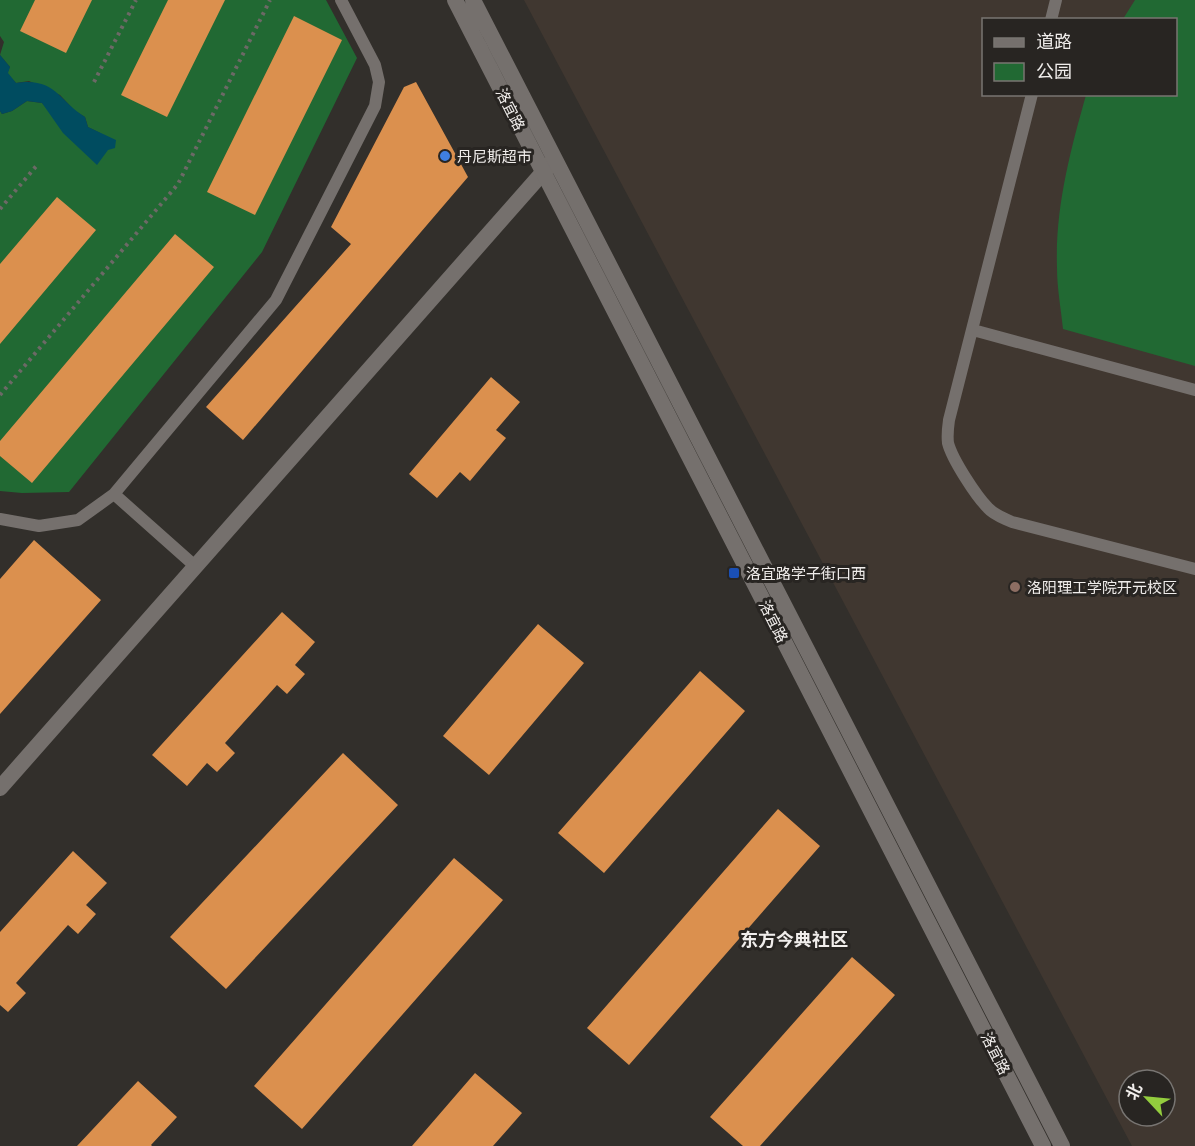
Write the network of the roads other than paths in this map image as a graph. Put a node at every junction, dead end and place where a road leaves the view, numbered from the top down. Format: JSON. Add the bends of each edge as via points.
{"nodes":[{"id":1,"x":341,"y":0,"type":"edge"},
{"id":2,"x":454,"y":0,"type":"edge"},
{"id":3,"x":473,"y":0,"type":"edge"},
{"id":4,"x":1056,"y":0,"type":"edge"},
{"id":5,"x":1052,"y":18,"type":"edge"},
{"id":6,"x":1032,"y":96,"type":"edge"},
{"id":7,"x":555,"y":158,"type":"junction"},
{"id":8,"x":543,"y":172,"type":"junction"},
{"id":9,"x":973,"y":330,"type":"junction"},
{"id":10,"x":1195,"y":390,"type":"edge"},
{"id":11,"x":114,"y":494,"type":"junction"},
{"id":12,"x":1,"y":520,"type":"edge"},
{"id":13,"x":195,"y":566,"type":"junction"},
{"id":14,"x":1195,"y":569,"type":"edge"},
{"id":15,"x":0,"y":788,"type":"edge"},
{"id":16,"x":1043,"y":1146,"type":"edge"},
{"id":17,"x":1062,"y":1146,"type":"edge"}],
"edges":[{"from":1,"to":11,"type":"lane","via":[[375,65],[379,82],[375,106],[276,300]]},
{"from":2,"to":8,"type":"street","name":"洛宜路"},
{"from":3,"to":7,"type":"street","name":"洛宜路"},
{"from":4,"to":5,"type":"lane"},
{"from":6,"to":9,"type":"lane"},
{"from":7,"to":8,"type":"street"},
{"from":7,"to":17,"type":"street","name":"洛宜路"},
{"from":8,"to":13,"type":"street"},
{"from":8,"to":16,"type":"street","name":"洛宜路"},
{"from":9,"to":10,"type":"lane"},
{"from":9,"to":14,"type":"lane","via":[[949,420],[948,441],[953,457],[988,508],[1012,522]]},
{"from":11,"to":12,"type":"lane","via":[[78,520],[39,526]]},
{"from":11,"to":13,"type":"lane"},
{"from":13,"to":15,"type":"street"}]}
